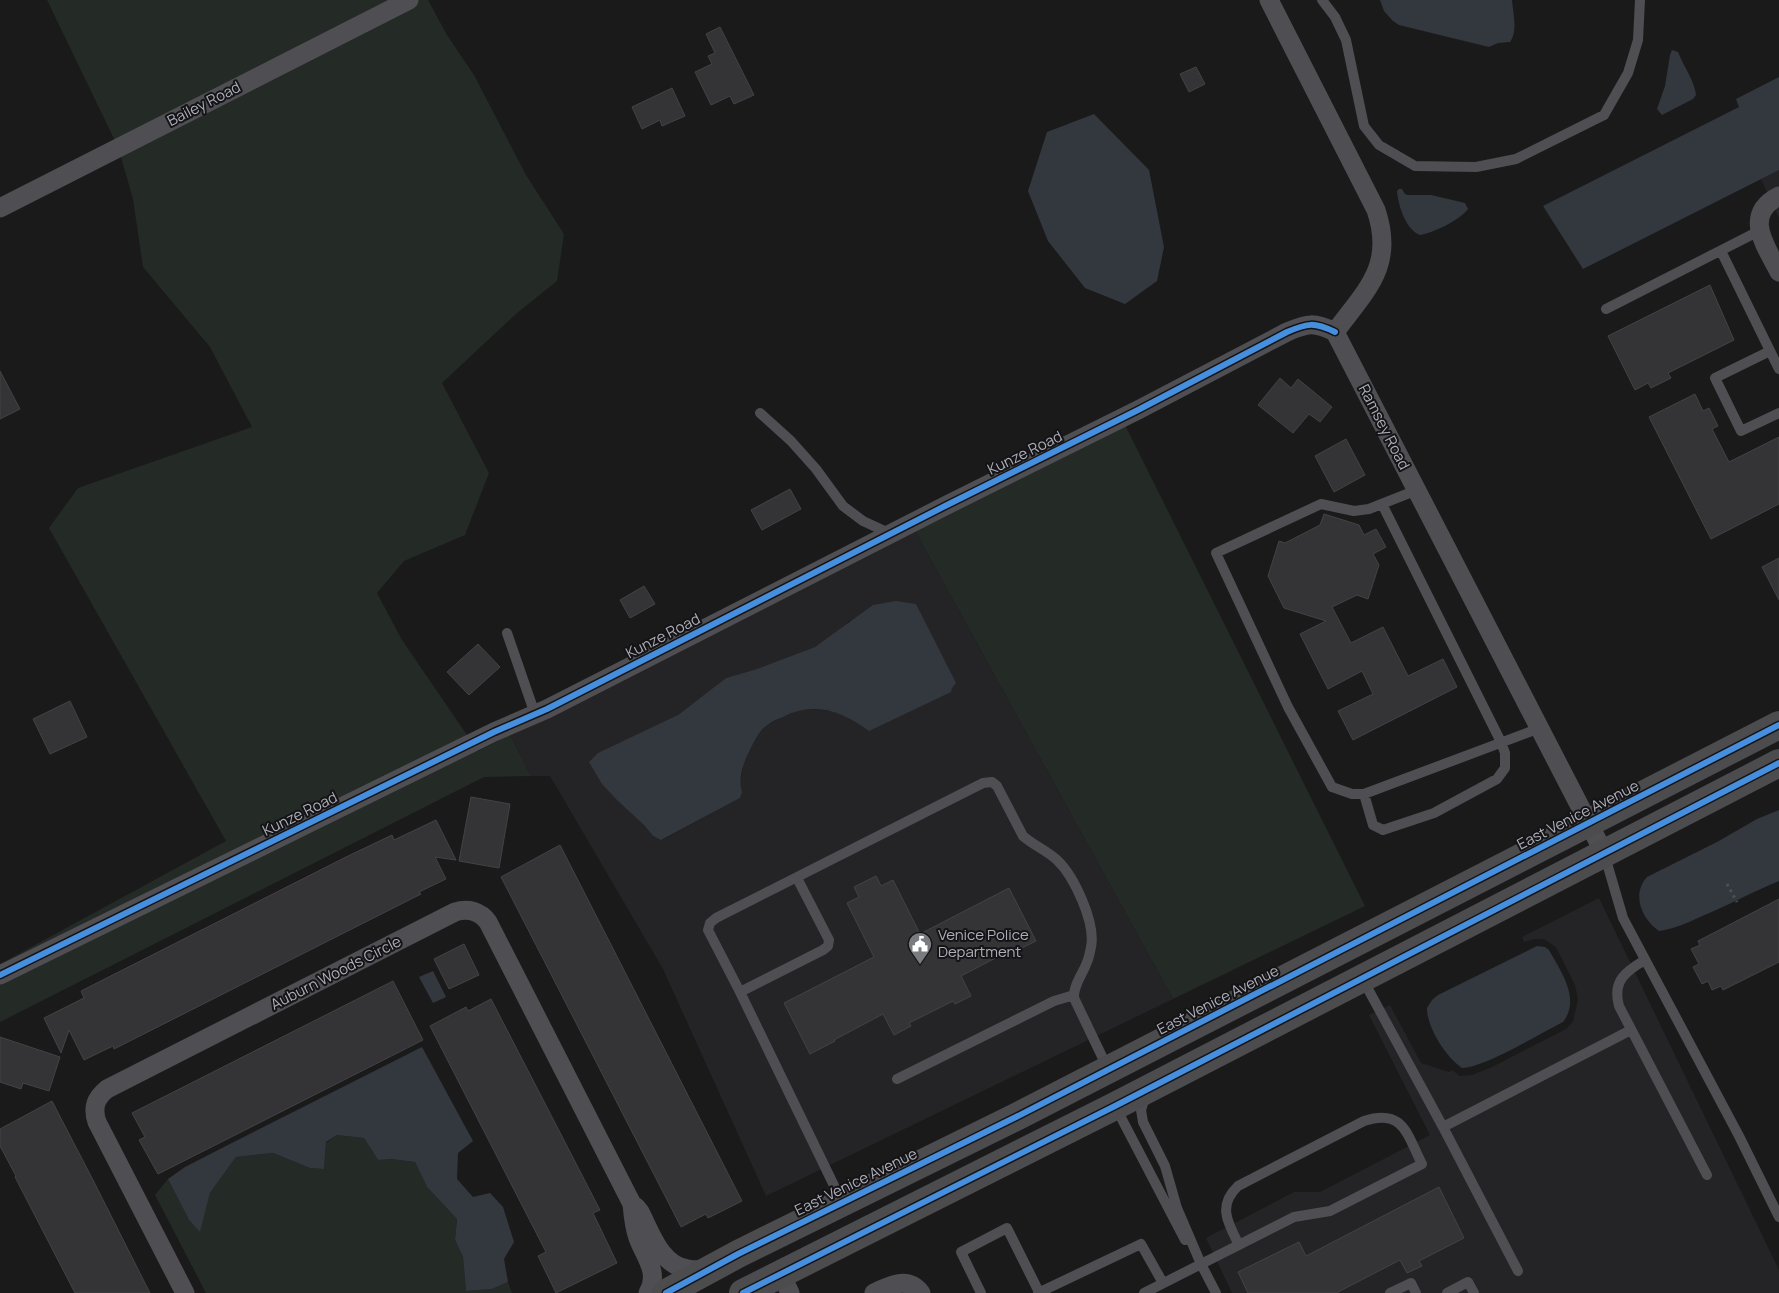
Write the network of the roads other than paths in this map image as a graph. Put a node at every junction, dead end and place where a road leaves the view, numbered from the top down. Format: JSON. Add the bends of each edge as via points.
{"nodes":[{"id":1,"x":409,"y":0,"type":"edge"},
{"id":2,"x":1269,"y":0,"type":"edge"},
{"id":3,"x":1322,"y":0,"type":"edge"},
{"id":4,"x":1640,"y":0,"type":"edge"},
{"id":5,"x":1779,"y":196,"type":"edge"},
{"id":6,"x":0,"y":208,"type":"edge"},
{"id":7,"x":1759,"y":231,"type":"junction"},
{"id":8,"x":1721,"y":251,"type":"junction"},
{"id":9,"x":1779,"y":272,"type":"edge"},
{"id":10,"x":1606,"y":309,"type":"dead end"},
{"id":11,"x":1335,"y":332,"type":"junction"},
{"id":12,"x":1770,"y":351,"type":"junction"},
{"id":13,"x":1779,"y":369,"type":"edge"},
{"id":14,"x":760,"y":413,"type":"dead end"},
{"id":15,"x":1779,"y":413,"type":"edge"},
{"id":16,"x":1417,"y":490,"type":"junction"},
{"id":17,"x":1382,"y":504,"type":"junction"},
{"id":18,"x":891,"y":534,"type":"junction"},
{"id":19,"x":507,"y":633,"type":"dead end"},
{"id":20,"x":535,"y":714,"type":"junction"},
{"id":21,"x":1779,"y":725,"type":"edge"},
{"id":22,"x":1540,"y":728,"type":"junction"},
{"id":23,"x":1501,"y":742,"type":"junction"},
{"id":24,"x":1779,"y":763,"type":"edge"},
{"id":25,"x":1364,"y":794,"type":"junction"},
{"id":26,"x":1589,"y":822,"type":"junction"},
{"id":27,"x":1604,"y":852,"type":"junction"},
{"id":28,"x":797,"y":878,"type":"junction"},
{"id":29,"x":1350,"y":946,"type":"junction"},
{"id":30,"x":1646,"y":960,"type":"junction"},
{"id":31,"x":0,"y":976,"type":"edge"},
{"id":32,"x":1362,"y":978,"type":"junction"},
{"id":33,"x":740,"y":992,"type":"junction"},
{"id":34,"x":1074,"y":995,"type":"junction"},
{"id":35,"x":1631,"y":1030,"type":"junction"},
{"id":36,"x":1108,"y":1070,"type":"junction"},
{"id":37,"x":1171,"y":1076,"type":"junction"},
{"id":38,"x":897,"y":1080,"type":"dead end"},
{"id":39,"x":1115,"y":1106,"type":"junction"},
{"id":40,"x":1443,"y":1127,"type":"junction"},
{"id":41,"x":1707,"y":1175,"type":"dead end"},
{"id":42,"x":842,"y":1202,"type":"junction"},
{"id":43,"x":632,"y":1204,"type":"junction"},
{"id":44,"x":1779,"y":1217,"type":"edge"},
{"id":45,"x":1239,"y":1245,"type":"junction"},
{"id":46,"x":738,"y":1254,"type":"junction"},
{"id":47,"x":1201,"y":1264,"type":"junction"},
{"id":48,"x":1518,"y":1271,"type":"dead end"},
{"id":49,"x":786,"y":1283,"type":"edge"},
{"id":50,"x":1163,"y":1283,"type":"junction"},
{"id":51,"x":184,"y":1293,"type":"edge"},
{"id":52,"x":648,"y":1293,"type":"edge"},
{"id":53,"x":666,"y":1293,"type":"edge"},
{"id":54,"x":743,"y":1293,"type":"edge"},
{"id":55,"x":874,"y":1293,"type":"edge"},
{"id":56,"x":921,"y":1293,"type":"edge"},
{"id":57,"x":981,"y":1293,"type":"edge"},
{"id":58,"x":1039,"y":1293,"type":"edge"},
{"id":59,"x":1144,"y":1293,"type":"edge"},
{"id":60,"x":1216,"y":1293,"type":"edge"},
{"id":61,"x":1390,"y":1293,"type":"edge"},
{"id":62,"x":1416,"y":1293,"type":"edge"},
{"id":63,"x":1446,"y":1293,"type":"edge"},
{"id":64,"x":1474,"y":1293,"type":"edge"}],
"edges":[{"from":1,"to":6,"type":"street","name":"Bailey Road"},
{"from":2,"to":11,"type":"street","via":[[1382,227],[1382,256],[1378,270],[1369,288]]},
{"from":3,"to":4,"type":"lane","via":[[1346,40],[1364,126],[1379,145],[1415,166],[1476,167],[1516,160],[1604,115],[1628,73],[1638,40]]},
{"from":5,"to":7,"type":"street","via":[[1769,202],[1761,213]]},
{"from":7,"to":8,"type":"lane"},
{"from":7,"to":9,"type":"street"},
{"from":8,"to":10,"type":"lane"},
{"from":8,"to":12,"type":"lane"},
{"from":11,"to":16,"type":"street","name":"Ramsey Road"},
{"from":11,"to":18,"type":"street","name":"Kunze Road","via":[[1320,325],[1300,326]]},
{"from":12,"to":13,"type":"lane"},
{"from":12,"to":15,"type":"lane","via":[[1715,378],[1741,431]]},
{"from":14,"to":18,"type":"lane","via":[[816,469],[843,506],[863,521]]},
{"from":16,"to":17,"type":"lane"},
{"from":16,"to":22,"type":"street","name":"Ramsey Road"},
{"from":17,"to":23,"type":"lane"},
{"from":17,"to":25,"type":"lane","via":[[1354,511],[1321,504],[1216,553],[1288,706],[1332,787],[1352,794]]},
{"from":18,"to":20,"type":"street","name":"Kunze Road"},
{"from":19,"to":20,"type":"lane"},
{"from":20,"to":31,"type":"street","name":"Kunze Road"},
{"from":21,"to":26,"type":"main road","name":"East Venice Avenue"},
{"from":22,"to":23,"type":"lane"},
{"from":22,"to":26,"type":"street","name":"Ramsey Road"},
{"from":23,"to":25,"type":"lane"},
{"from":23,"to":25,"type":"lane","via":[[1506,768],[1498,779],[1434,813],[1383,830],[1373,825]]},
{"from":24,"to":27,"type":"main road"},
{"from":26,"to":27,"type":"street","name":"Ramsey Road"},
{"from":26,"to":29,"type":"main road","name":"East Venice Avenue"},
{"from":27,"to":30,"type":"lane","via":[[1624,918]]},
{"from":27,"to":32,"type":"main road"},
{"from":28,"to":33,"type":"lane","via":[[710,923],[708,930]]},
{"from":28,"to":33,"type":"lane","via":[[829,940],[828,946]]},
{"from":28,"to":34,"type":"lane","via":[[983,783],[992,782],[1022,836],[1058,860],[1085,908],[1092,942]]},
{"from":29,"to":36,"type":"main road","name":"East Venice Avenue"},
{"from":29,"to":39,"type":"main road","via":[[1306,983],[1150,1064],[1137,1073]]},
{"from":30,"to":35,"type":"lane","via":[[1627,971],[1618,986],[1616,996]]},
{"from":30,"to":44,"type":"lane"},
{"from":32,"to":37,"type":"main road"},
{"from":32,"to":40,"type":"lane"},
{"from":33,"to":42,"type":"lane"},
{"from":34,"to":36,"type":"lane"},
{"from":34,"to":38,"type":"lane","via":[[1054,1001]]},
{"from":35,"to":40,"type":"lane"},
{"from":35,"to":41,"type":"lane"},
{"from":36,"to":42,"type":"main road","name":"East Venice Avenue"},
{"from":37,"to":39,"type":"main road"},
{"from":37,"to":47,"type":"lane","via":[[1145,1096],[1142,1119],[1165,1166],[1177,1208]]},
{"from":39,"to":47,"type":"lane","via":[[1178,1227]]},
{"from":39,"to":49,"type":"main road"},
{"from":40,"to":48,"type":"lane"},
{"from":42,"to":46,"type":"main road","name":"East Venice Avenue"},
{"from":43,"to":46,"type":"street","name":"Auburn Woods Circle","via":[[640,1212],[662,1253],[670,1263],[682,1269],[703,1270]]},
{"from":43,"to":51,"type":"street","name":"Auburn Woods Circle","via":[[488,922],[475,912],[460,910],[107,1089],[98,1097],[94,1108],[97,1122]]},
{"from":43,"to":52,"type":"street","name":"Auburn Woods Circle","via":[[635,1229],[652,1269]]},
{"from":45,"to":45,"type":"lane","via":[[1294,1217],[1330,1211],[1422,1164],[1404,1128],[1399,1122],[1385,1117],[1364,1121],[1238,1186],[1228,1199],[1226,1213]]},
{"from":45,"to":47,"type":"lane"},
{"from":46,"to":53,"type":"main road","name":"East Venice Avenue"},
{"from":47,"to":50,"type":"lane"},
{"from":47,"to":60,"type":"lane"},
{"from":49,"to":54,"type":"main road"},
{"from":50,"to":58,"type":"lane","via":[[1142,1244]]},
{"from":50,"to":59,"type":"lane"},
{"from":55,"to":56,"type":"street","via":[[900,1283],[910,1284]]},
{"from":57,"to":58,"type":"lane","via":[[961,1252],[1007,1228]]},
{"from":61,"to":62,"type":"lane","via":[[1411,1283]]},
{"from":63,"to":64,"type":"lane","via":[[1468,1282]]}]}
